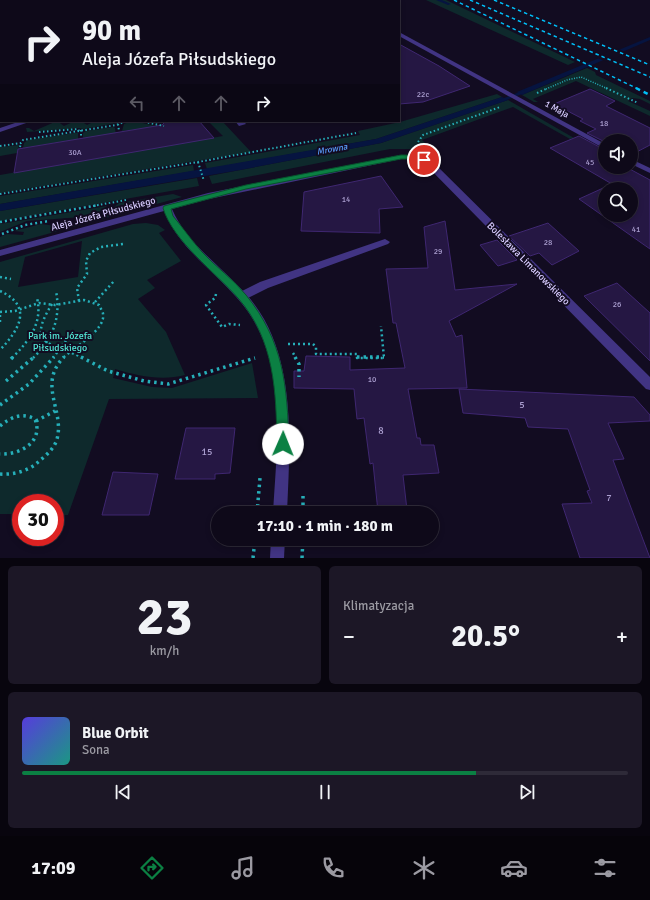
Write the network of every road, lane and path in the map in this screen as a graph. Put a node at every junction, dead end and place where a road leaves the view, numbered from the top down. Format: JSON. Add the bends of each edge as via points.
{"nodes":[{"id":1,"x":400,"y":35,"type":"edge"},
{"id":2,"x":536,"y":93,"type":"dead end"},
{"id":3,"x":638,"y":103,"type":"dead end"},
{"id":4,"x":506,"y":106,"type":"dead end"},
{"id":5,"x":25,"y":122,"type":"edge"},
{"id":6,"x":124,"y":122,"type":"edge"},
{"id":7,"x":145,"y":122,"type":"edge"},
{"id":8,"x":118,"y":124,"type":"junction"},
{"id":9,"x":164,"y":126,"type":"dead end"},
{"id":10,"x":0,"y":130,"type":"edge"},
{"id":11,"x":81,"y":130,"type":"junction"},
{"id":12,"x":118,"y":131,"type":"dead end"},
{"id":13,"x":356,"y":133,"type":"dead end"},
{"id":14,"x":81,"y":138,"type":"dead end"},
{"id":15,"x":21,"y":143,"type":"junction"},
{"id":16,"x":598,"y":143,"type":"edge"},
{"id":17,"x":0,"y":146,"type":"edge"},
{"id":18,"x":415,"y":146,"type":"dead end"},
{"id":19,"x":20,"y":147,"type":"dead end"},
{"id":20,"x":401,"y":157,"type":"joint"},
{"id":21,"x":199,"y":163,"type":"junction"},
{"id":22,"x":638,"y":165,"type":"edge"},
{"id":23,"x":650,"y":171,"type":"edge"},
{"id":24,"x":205,"y":186,"type":"dead end"},
{"id":25,"x":0,"y":194,"type":"edge"},
{"id":26,"x":130,"y":199,"type":"dead end"},
{"id":27,"x":167,"y":208,"type":"junction"},
{"id":28,"x":0,"y":222,"type":"edge"},
{"id":29,"x":28,"y":222,"type":"dead end"},
{"id":30,"x":51,"y":223,"type":"dead end"},
{"id":31,"x":385,"y":242,"type":"dead end"},
{"id":32,"x":123,"y":244,"type":"dead end"},
{"id":33,"x":0,"y":253,"type":"edge"},
{"id":34,"x":0,"y":277,"type":"edge"},
{"id":35,"x":11,"y":279,"type":"dead end"},
{"id":36,"x":115,"y":280,"type":"dead end"},
{"id":37,"x":56,"y":291,"type":"dead end"},
{"id":38,"x":0,"y":292,"type":"edge"},
{"id":39,"x":216,"y":292,"type":"dead end"},
{"id":40,"x":242,"y":296,"type":"junction"},
{"id":41,"x":37,"y":298,"type":"dead end"},
{"id":42,"x":79,"y":300,"type":"junction"},
{"id":43,"x":95,"y":302,"type":"junction"},
{"id":44,"x":39,"y":304,"type":"junction"},
{"id":45,"x":52,"y":304,"type":"junction"},
{"id":46,"x":59,"y":304,"type":"junction"},
{"id":47,"x":20,"y":309,"type":"junction"},
{"id":48,"x":0,"y":313,"type":"edge"},
{"id":49,"x":0,"y":323,"type":"edge"},
{"id":50,"x":241,"y":326,"type":"dead end"},
{"id":51,"x":381,"y":326,"type":"dead end"},
{"id":52,"x":67,"y":339,"type":"dead end"},
{"id":53,"x":46,"y":343,"type":"junction"},
{"id":54,"x":288,"y":344,"type":"dead end"},
{"id":55,"x":62,"y":348,"type":"junction"},
{"id":56,"x":0,"y":350,"type":"edge"},
{"id":57,"x":70,"y":351,"type":"junction"},
{"id":58,"x":254,"y":354,"type":"dead end"},
{"id":59,"x":255,"y":358,"type":"junction"},
{"id":60,"x":12,"y":359,"type":"dead end"},
{"id":61,"x":257,"y":364,"type":"dead end"},
{"id":62,"x":6,"y":381,"type":"dead end"},
{"id":63,"x":650,"y":385,"type":"edge"},
{"id":64,"x":0,"y":405,"type":"edge"},
{"id":65,"x":55,"y":411,"type":"junction"},
{"id":66,"x":36,"y":421,"type":"junction"},
{"id":67,"x":0,"y":426,"type":"edge"},
{"id":68,"x":0,"y":454,"type":"edge"},
{"id":69,"x":260,"y":470,"type":"dead end"},
{"id":70,"x":0,"y":474,"type":"edge"},
{"id":71,"x":257,"y":506,"type":"edge"},
{"id":72,"x":280,"y":506,"type":"edge"},
{"id":73,"x":254,"y":546,"type":"edge"},
{"id":74,"x":278,"y":546,"type":"edge"},
{"id":75,"x":303,"y":546,"type":"edge"},
{"id":76,"x":253,"y":558,"type":"edge"},
{"id":77,"x":277,"y":558,"type":"edge"},
{"id":78,"x":302,"y":558,"type":"edge"}],
"edges":[{"from":1,"to":16,"type":"street","name":"1 Maja"},
{"from":2,"to":3,"type":"path","via":[[581,77]]},
{"from":4,"to":18,"type":"path","via":[[423,135]]},
{"from":5,"to":10,"type":"street"},
{"from":6,"to":8,"type":"path"},
{"from":7,"to":9,"type":"path"},
{"from":8,"to":11,"type":"path"},
{"from":8,"to":12,"type":"path"},
{"from":11,"to":14,"type":"path"},
{"from":11,"to":15,"type":"path","via":[[24,140]]},
{"from":13,"to":21,"type":"path"},
{"from":15,"to":17,"type":"path"},
{"from":15,"to":19,"type":"path"},
{"from":20,"to":27,"type":"street","name":"Aleja Józefa Piłsudskiego","via":[[246,187]]},
{"from":20,"to":63,"type":"street","name":"Bolesława Limanowskiego","via":[[415,157],[430,163]]},
{"from":21,"to":24,"type":"path"},
{"from":21,"to":25,"type":"path"},
{"from":22,"to":23,"type":"street"},
{"from":26,"to":28,"type":"path"},
{"from":27,"to":33,"type":"street","name":"Aleja Józefa Piłsudskiego"},
{"from":27,"to":40,"type":"street","via":[[170,217],[198,254]]},
{"from":29,"to":30,"type":"path"},
{"from":31,"to":40,"type":"street","via":[[264,285]]},
{"from":32,"to":42,"type":"path","via":[[101,247],[88,255],[86,274],[77,288]]},
{"from":34,"to":35,"type":"path"},
{"from":36,"to":43,"type":"path"},
{"from":37,"to":46,"type":"path"},
{"from":38,"to":47,"type":"path","via":[[14,298]]},
{"from":39,"to":50,"type":"path","via":[[215,298],[206,305],[222,327],[229,324]]},
{"from":40,"to":72,"type":"street","via":[[266,335],[278,370],[284,430]]},
{"from":41,"to":44,"type":"path"},
{"from":42,"to":43,"type":"path"},
{"from":42,"to":46,"type":"path"},
{"from":43,"to":57,"type":"path","via":[[103,311],[102,323],[97,332]]},
{"from":44,"to":45,"type":"path"},
{"from":44,"to":47,"type":"path"},
{"from":44,"to":60,"type":"path","via":[[38,320],[33,333]]},
{"from":45,"to":46,"type":"path"},
{"from":45,"to":53,"type":"path","via":[[40,328],[41,337]]},
{"from":46,"to":53,"type":"path","via":[[56,326]]},
{"from":47,"to":48,"type":"path"},
{"from":47,"to":56,"type":"path","via":[[21,319],[18,328]]},
{"from":48,"to":49,"type":"path"},
{"from":51,"to":54,"type":"path","via":[[384,358],[357,358],[357,354],[316,354],[316,347],[313,344]]},
{"from":52,"to":55,"type":"path"},
{"from":53,"to":55,"type":"path"},
{"from":53,"to":62,"type":"path","via":[[24,368]]},
{"from":55,"to":57,"type":"path"},
{"from":55,"to":64,"type":"path","via":[[36,379]]},
{"from":57,"to":59,"type":"path","via":[[108,371],[161,384],[182,381]]},
{"from":57,"to":65,"type":"path","via":[[59,361],[52,376]]},
{"from":58,"to":59,"type":"path"},
{"from":59,"to":61,"type":"path"},
{"from":65,"to":66,"type":"path"},
{"from":65,"to":70,"type":"path","via":[[58,434],[48,454],[25,470]]},
{"from":66,"to":67,"type":"path","via":[[30,416],[18,415]]},
{"from":66,"to":68,"type":"path","via":[[36,435],[27,447],[12,455]]},
{"from":69,"to":71,"type":"path"},
{"from":73,"to":76,"type":"path"},
{"from":74,"to":77,"type":"street"},
{"from":75,"to":78,"type":"path"}]}
